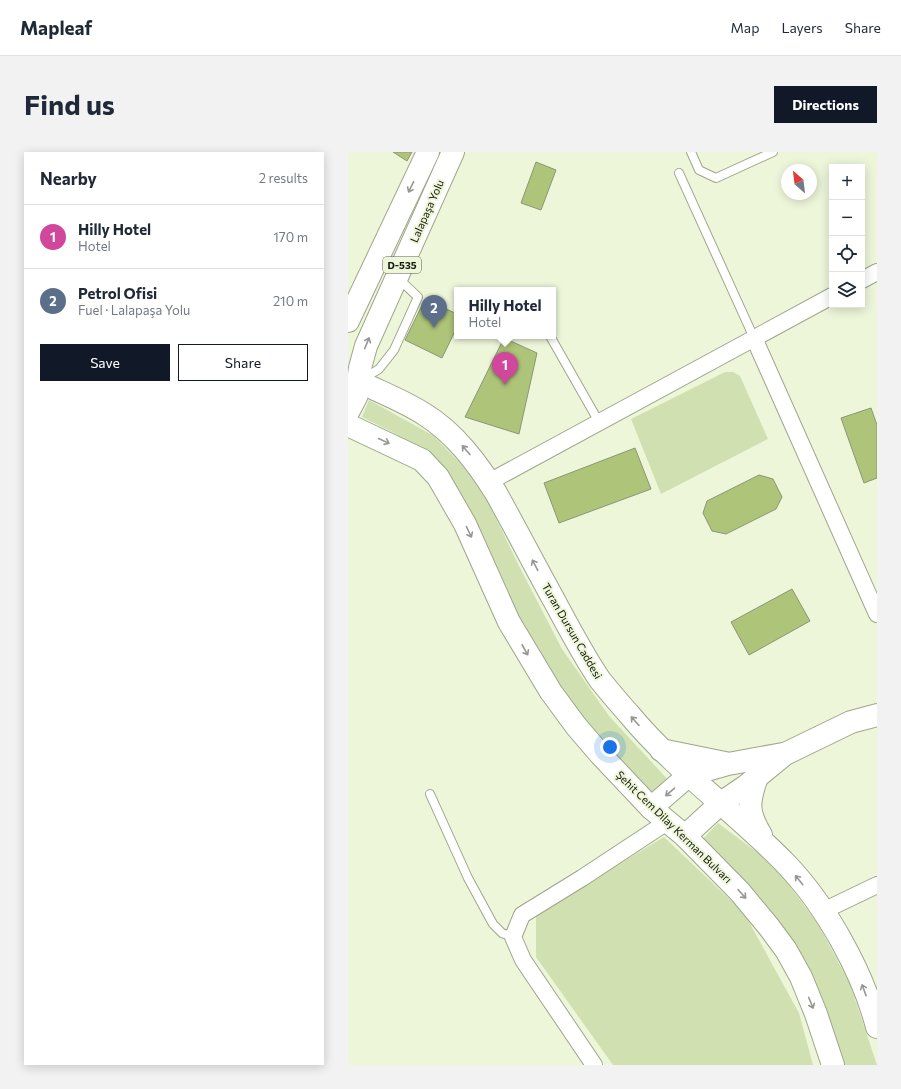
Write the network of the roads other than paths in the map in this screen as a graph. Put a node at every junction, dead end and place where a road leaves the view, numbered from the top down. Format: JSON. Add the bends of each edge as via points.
{"nodes":[{"id":1,"x":428,"y":152,"type":"edge"},
{"id":2,"x":453,"y":152,"type":"edge"},
{"id":3,"x":691,"y":152,"type":"edge"},
{"id":4,"x":773,"y":152,"type":"edge"},
{"id":5,"x":679,"y":173,"type":"dead end"},
{"id":6,"x":877,"y":272,"type":"edge"},
{"id":7,"x":865,"y":278,"type":"edge"},
{"id":8,"x":829,"y":298,"type":"edge"},
{"id":9,"x":348,"y":321,"type":"edge"},
{"id":10,"x":754,"y":338,"type":"junction"},
{"id":11,"x":552,"y":339,"type":"edge"},
{"id":12,"x":353,"y":378,"type":"edge"},
{"id":13,"x":348,"y":412,"type":"edge"},
{"id":14,"x":599,"y":422,"type":"junction"},
{"id":15,"x":348,"y":425,"type":"edge"},
{"id":16,"x":489,"y":482,"type":"junction"},
{"id":17,"x":877,"y":614,"type":"edge"},
{"id":18,"x":877,"y":715,"type":"edge"},
{"id":19,"x":661,"y":750,"type":"junction"},
{"id":20,"x":785,"y":754,"type":"junction"},
{"id":21,"x":728,"y":764,"type":"junction"},
{"id":22,"x":689,"y":775,"type":"junction"},
{"id":23,"x":757,"y":777,"type":"junction"},
{"id":24,"x":430,"y":794,"type":"dead end"},
{"id":25,"x":721,"y":803,"type":"junction"},
{"id":26,"x":659,"y":815,"type":"junction"},
{"id":27,"x":685,"y":836,"type":"junction"},
{"id":28,"x":767,"y":845,"type":"junction"},
{"id":29,"x":877,"y":885,"type":"edge"},
{"id":30,"x":823,"y":911,"type":"junction"},
{"id":31,"x":513,"y":938,"type":"junction"},
{"id":32,"x":877,"y":1027,"type":"edge"},
{"id":33,"x":594,"y":1065,"type":"edge"},
{"id":34,"x":833,"y":1065,"type":"edge"}],
"edges":[{"from":1,"to":9,"type":"main road","number":"D-535","one_way":true},
{"from":2,"to":12,"type":"main road","name":"Lalapaşa Yolu","number":"D-535","via":[[366,346],[360,368]]},
{"from":3,"to":4,"type":"lane","via":[[699,170],[716,178]]},
{"from":5,"to":10,"type":"lane"},
{"from":6,"to":7,"type":"street"},
{"from":8,"to":10,"type":"street"},
{"from":10,"to":14,"type":"street"},
{"from":10,"to":17,"type":"street"},
{"from":11,"to":14,"type":"lane"},
{"from":12,"to":13,"type":"main road","number":"D-535","via":[[359,387]]},
{"from":16,"to":12,"type":"main road","name":"Turan Dursun Caddesi","one_way":true,"via":[[472,458],[441,426],[409,405]]},
{"from":14,"to":16,"type":"street"},
{"from":15,"to":26,"type":"main road","name":"Şehit Cem Dilay Kerman Bulvarı","one_way":true,"via":[[422,460],[438,477],[465,524],[509,622],[551,692],[600,754]]},
{"from":19,"to":16,"type":"main road","name":"Turan Dursun Caddesi","one_way":true,"via":[[600,679],[577,643]]},
{"from":18,"to":20,"type":"main road","via":[[852,722]]},
{"from":19,"to":21,"type":"main road"},
{"from":19,"to":22,"type":"main road","name":"Turan Dursun Caddesi"},
{"from":20,"to":21,"type":"main road"},
{"from":20,"to":23,"type":"main road"},
{"from":21,"to":22,"type":"main road"},
{"from":22,"to":25,"type":"main road","name":"Turan Dursun Caddesi"},
{"from":22,"to":26,"type":"main road","one_way":true},
{"from":23,"to":25,"type":"main road"},
{"from":23,"to":28,"type":"main road","via":[[750,795],[750,810],[753,822]]},
{"from":24,"to":31,"type":"lane","via":[[468,878],[493,924],[502,933]]},
{"from":25,"to":27,"type":"main road"},
{"from":25,"to":28,"type":"main road","name":"Turan Dursun Caddesi"},
{"from":26,"to":27,"type":"main road","name":"Şehit Cem Dilay Kerman Bulvarı"},
{"from":26,"to":31,"type":"street","via":[[582,878],[522,915]]},
{"from":27,"to":34,"type":"main road","name":"Şehit Cem Dilay Kerman Bulvarı","one_way":true,"via":[[740,892],[786,950],[801,977]]},
{"from":30,"to":28,"type":"main road","name":"Turan Dursun Caddesi","one_way":true,"via":[[789,866]]},
{"from":29,"to":30,"type":"street"},
{"from":32,"to":30,"type":"main road","name":"Turan Dursun Caddesi","one_way":true,"via":[[860,978]]},
{"from":31,"to":33,"type":"street","via":[[523,960]]}]}
